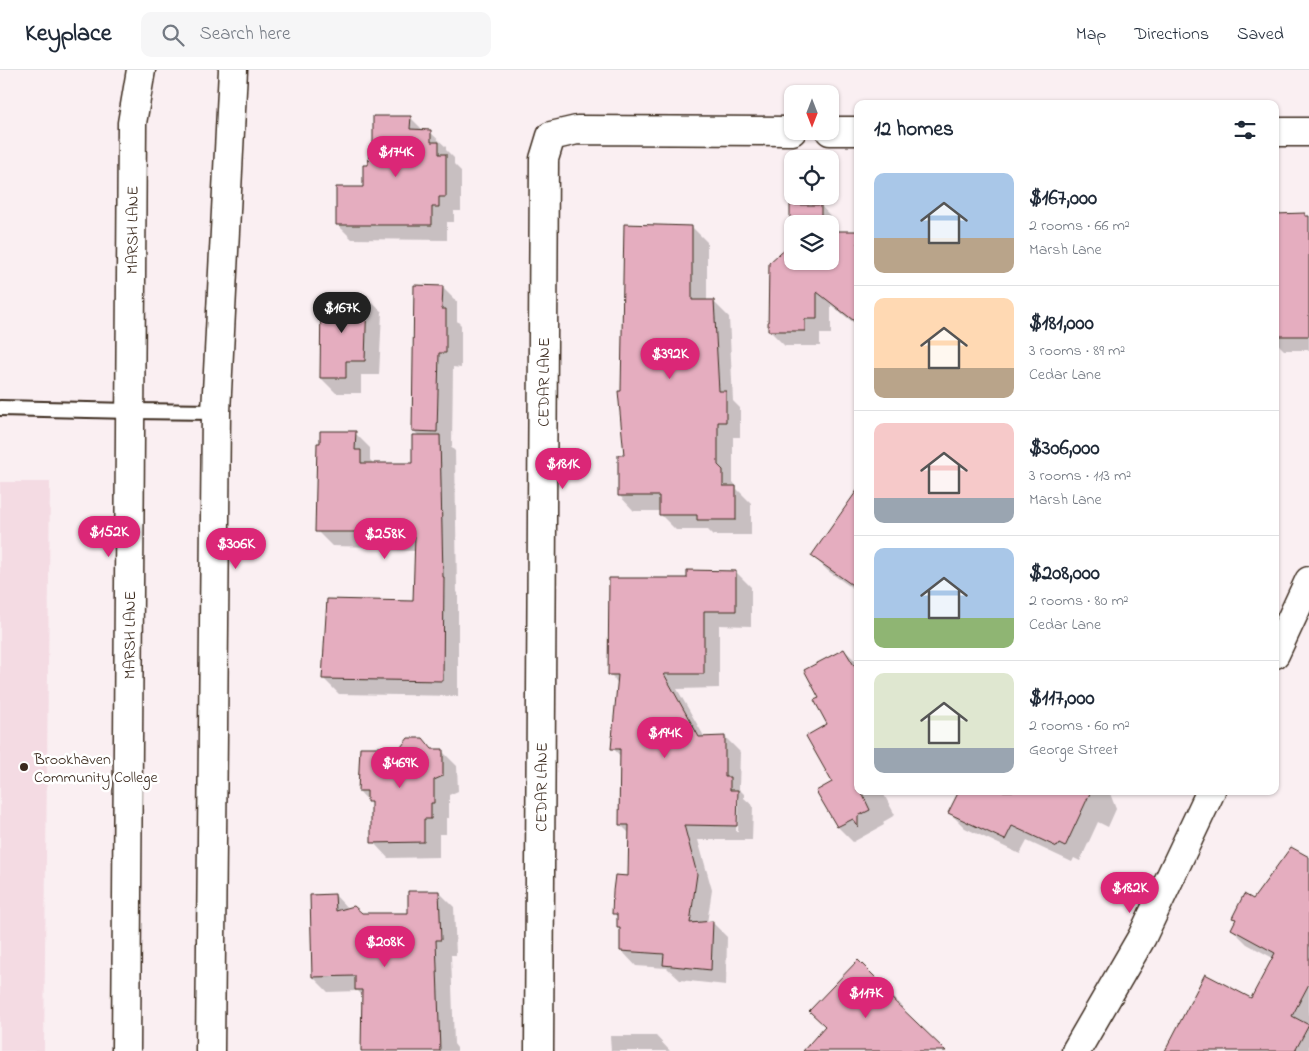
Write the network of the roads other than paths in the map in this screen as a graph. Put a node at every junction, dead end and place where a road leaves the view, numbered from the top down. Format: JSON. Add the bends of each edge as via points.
{"nodes":[{"id":1,"x":140,"y":70,"type":"edge"},
{"id":2,"x":233,"y":70,"type":"edge"},
{"id":3,"x":784,"y":130,"type":"edge"},
{"id":4,"x":839,"y":131,"type":"edge"},
{"id":5,"x":854,"y":131,"type":"edge"},
{"id":6,"x":1279,"y":132,"type":"edge"},
{"id":7,"x":1309,"y":132,"type":"edge"},
{"id":8,"x":0,"y":408,"type":"edge"},
{"id":9,"x":131,"y":411,"type":"junction"},
{"id":10,"x":216,"y":412,"type":"junction"},
{"id":11,"x":1309,"y":581,"type":"edge"},
{"id":12,"x":1279,"y":645,"type":"edge"},
{"id":13,"x":1209,"y":795,"type":"edge"},
{"id":14,"x":126,"y":1051,"type":"edge"},
{"id":15,"x":210,"y":1051,"type":"edge"},
{"id":16,"x":539,"y":1051,"type":"edge"},
{"id":17,"x":1076,"y":1051,"type":"edge"}],
"edges":[{"from":1,"to":9,"type":"main road","name":"MARSH LANE","via":[[132,123]]},
{"from":2,"to":10,"type":"main road"},
{"from":3,"to":16,"type":"main road","name":"CEDAR LANE","via":[[577,130],[551,136],[546,152]]},
{"from":4,"to":5,"type":"main road"},
{"from":6,"to":7,"type":"main road"},
{"from":8,"to":9,"type":"lane"},
{"from":9,"to":10,"type":"lane"},
{"from":9,"to":14,"type":"main road","name":"MARSH LANE"},
{"from":10,"to":15,"type":"main road"},
{"from":11,"to":12,"type":"main road"},
{"from":13,"to":17,"type":"main road","via":[[1142,937]]}]}
